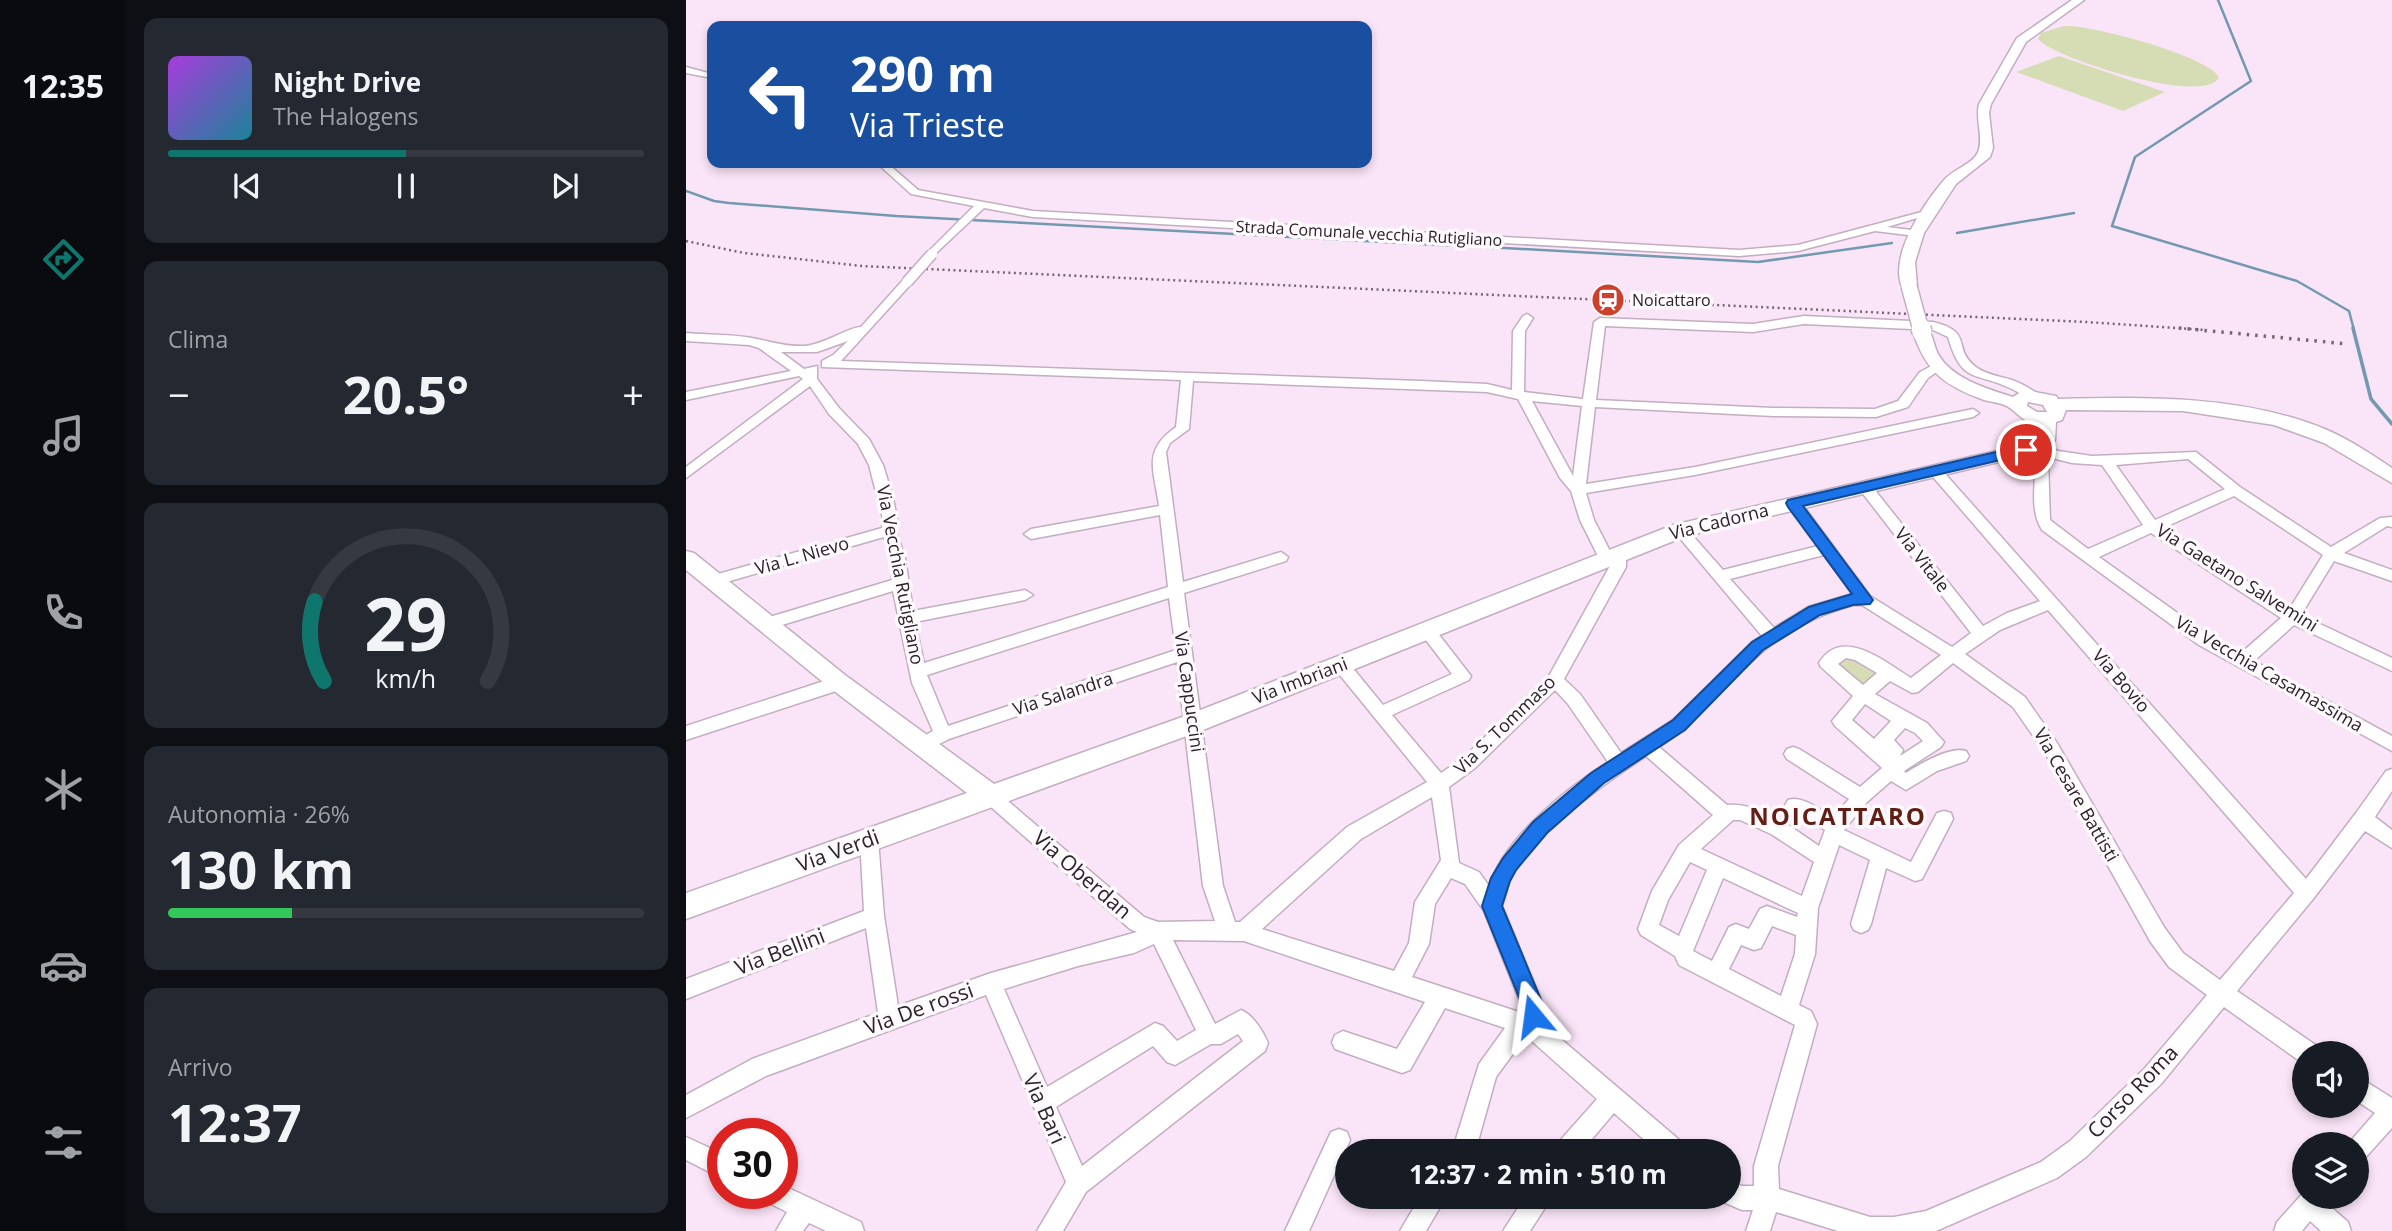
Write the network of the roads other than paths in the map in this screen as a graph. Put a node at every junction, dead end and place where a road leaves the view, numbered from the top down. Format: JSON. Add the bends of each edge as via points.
{"nodes":[{"id":1,"x":2079,"y":0,"type":"edge"},
{"id":2,"x":686,"y":70,"type":"edge"},
{"id":3,"x":707,"y":75,"type":"edge"},
{"id":4,"x":887,"y":168,"type":"edge"},
{"id":5,"x":981,"y":205,"type":"junction"},
{"id":6,"x":1929,"y":213,"type":"junction"},
{"id":7,"x":1892,"y":228,"type":"junction"},
{"id":8,"x":1913,"y":240,"type":"junction"},
{"id":9,"x":1527,"y":318,"type":"dead end"},
{"id":10,"x":868,"y":323,"type":"junction"},
{"id":11,"x":686,"y":337,"type":"edge"},
{"id":12,"x":856,"y":340,"type":"junction"},
{"id":13,"x":762,"y":345,"type":"junction"},
{"id":14,"x":808,"y":349,"type":"junction"},
{"id":15,"x":827,"y":364,"type":"junction"},
{"id":16,"x":877,"y":364,"type":"junction"},
{"id":17,"x":1939,"y":366,"type":"junction"},
{"id":18,"x":802,"y":369,"type":"junction"},
{"id":19,"x":1187,"y":379,"type":"junction"},
{"id":20,"x":1520,"y":395,"type":"junction"},
{"id":21,"x":686,"y":396,"type":"edge"},
{"id":22,"x":2024,"y":400,"type":"junction"},
{"id":23,"x":1588,"y":403,"type":"junction"},
{"id":24,"x":2051,"y":411,"type":"junction"},
{"id":25,"x":1973,"y":413,"type":"dead end"},
{"id":26,"x":2038,"y":447,"type":"junction"},
{"id":27,"x":2107,"y":462,"type":"junction"},
{"id":28,"x":1934,"y":470,"type":"junction"},
{"id":29,"x":686,"y":474,"type":"edge"},
{"id":30,"x":2392,"y":477,"type":"edge"},
{"id":31,"x":1865,"y":487,"type":"junction"},
{"id":32,"x":1578,"y":489,"type":"junction"},
{"id":33,"x":2235,"y":490,"type":"junction"},
{"id":34,"x":1794,"y":503,"type":"junction"},
{"id":35,"x":1166,"y":509,"type":"junction"},
{"id":36,"x":2392,"y":522,"type":"edge"},
{"id":37,"x":2152,"y":527,"type":"junction"},
{"id":38,"x":1680,"y":530,"type":"junction"},
{"id":39,"x":889,"y":531,"type":"junction"},
{"id":40,"x":1031,"y":534,"type":"dead end"},
{"id":41,"x":1828,"y":549,"type":"junction"},
{"id":42,"x":2331,"y":554,"type":"junction"},
{"id":43,"x":1281,"y":556,"type":"dead end"},
{"id":44,"x":2087,"y":556,"type":"junction"},
{"id":45,"x":1613,"y":557,"type":"junction"},
{"id":46,"x":686,"y":558,"type":"edge"},
{"id":47,"x":1720,"y":576,"type":"junction"},
{"id":48,"x":2392,"y":576,"type":"edge"},
{"id":49,"x":716,"y":580,"type":"junction"},
{"id":50,"x":900,"y":583,"type":"junction"},
{"id":51,"x":1176,"y":591,"type":"junction"},
{"id":52,"x":1025,"y":595,"type":"dead end"},
{"id":53,"x":1865,"y":600,"type":"junction"},
{"id":54,"x":2052,"y":603,"type":"junction"},
{"id":55,"x":2292,"y":617,"type":"junction"},
{"id":56,"x":906,"y":618,"type":"junction"},
{"id":57,"x":769,"y":623,"type":"junction"},
{"id":58,"x":1427,"y":631,"type":"junction"},
{"id":59,"x":1980,"y":633,"type":"junction"},
{"id":60,"x":1772,"y":637,"type":"junction"},
{"id":61,"x":1183,"y":654,"type":"junction"},
{"id":62,"x":1952,"y":655,"type":"junction"},
{"id":63,"x":2242,"y":662,"type":"junction"},
{"id":64,"x":1341,"y":665,"type":"junction"},
{"id":65,"x":2392,"y":665,"type":"edge"},
{"id":66,"x":919,"y":671,"type":"junction"},
{"id":67,"x":1889,"y":673,"type":"junction"},
{"id":68,"x":1555,"y":680,"type":"junction"},
{"id":69,"x":837,"y":681,"type":"junction"},
{"id":70,"x":1863,"y":695,"type":"junction"},
{"id":71,"x":1381,"y":713,"type":"junction"},
{"id":72,"x":1903,"y":720,"type":"junction"},
{"id":73,"x":1194,"y":723,"type":"junction"},
{"id":74,"x":686,"y":733,"type":"edge"},
{"id":75,"x":932,"y":740,"type":"junction"},
{"id":76,"x":2392,"y":744,"type":"edge"},
{"id":77,"x":1646,"y":746,"type":"junction"},
{"id":78,"x":1793,"y":754,"type":"dead end"},
{"id":79,"x":1960,"y":756,"type":"dead end"},
{"id":80,"x":1619,"y":764,"type":"junction"},
{"id":81,"x":1890,"y":766,"type":"junction"},
{"id":82,"x":2392,"y":776,"type":"edge"},
{"id":83,"x":1439,"y":784,"type":"junction"},
{"id":84,"x":989,"y":795,"type":"junction"},
{"id":85,"x":1861,"y":797,"type":"junction"},
{"id":86,"x":1794,"y":805,"type":"dead end"},
{"id":87,"x":1728,"y":814,"type":"junction"},
{"id":88,"x":1944,"y":819,"type":"dead end"},
{"id":89,"x":2363,"y":819,"type":"junction"},
{"id":90,"x":1834,"y":830,"type":"junction"},
{"id":91,"x":869,"y":839,"type":"junction"},
{"id":92,"x":2392,"y":840,"type":"edge"},
{"id":93,"x":1686,"y":851,"type":"junction"},
{"id":94,"x":1880,"y":857,"type":"junction"},
{"id":95,"x":1824,"y":859,"type":"junction"},
{"id":96,"x":1448,"y":867,"type":"junction"},
{"id":97,"x":1718,"y":867,"type":"junction"},
{"id":98,"x":2306,"y":893,"type":"junction"},
{"id":99,"x":686,"y":906,"type":"edge"},
{"id":100,"x":1492,"y":906,"type":"junction"},
{"id":101,"x":1808,"y":908,"type":"junction"},
{"id":102,"x":874,"y":916,"type":"junction"},
{"id":103,"x":1861,"y":924,"type":"dead end"},
{"id":104,"x":1805,"y":929,"type":"junction"},
{"id":105,"x":1158,"y":931,"type":"junction"},
{"id":106,"x":1236,"y":931,"type":"junction"},
{"id":107,"x":1682,"y":949,"type":"junction"},
{"id":108,"x":1715,"y":975,"type":"junction"},
{"id":109,"x":1399,"y":982,"type":"junction"},
{"id":110,"x":991,"y":983,"type":"junction"},
{"id":111,"x":686,"y":989,"type":"edge"},
{"id":112,"x":2221,"y":992,"type":"junction"},
{"id":113,"x":1440,"y":996,"type":"junction"},
{"id":114,"x":1787,"y":1011,"type":"junction"},
{"id":115,"x":889,"y":1019,"type":"junction"},
{"id":116,"x":1526,"y":1025,"type":"junction"},
{"id":117,"x":1209,"y":1034,"type":"junction"},
{"id":118,"x":1343,"y":1042,"type":"dead end"},
{"id":119,"x":2292,"y":1042,"type":"edge"},
{"id":120,"x":2369,"y":1096,"type":"edge"},
{"id":121,"x":1614,"y":1097,"type":"junction"},
{"id":122,"x":1041,"y":1103,"type":"junction"},
{"id":123,"x":686,"y":1107,"type":"edge"},
{"id":124,"x":2392,"y":1112,"type":"edge"},
{"id":125,"x":2369,"y":1137,"type":"edge"},
{"id":126,"x":1468,"y":1139,"type":"edge"},
{"id":127,"x":1577,"y":1139,"type":"edge"},
{"id":128,"x":1661,"y":1139,"type":"edge"},
{"id":129,"x":686,"y":1148,"type":"edge"},
{"id":130,"x":1335,"y":1149,"type":"edge"},
{"id":131,"x":707,"y":1159,"type":"edge"},
{"id":132,"x":1078,"y":1184,"type":"junction"},
{"id":133,"x":1741,"y":1198,"type":"edge"},
{"id":134,"x":1769,"y":1199,"type":"junction"},
{"id":135,"x":798,"y":1206,"type":"edge"},
{"id":136,"x":805,"y":1209,"type":"junction"},
{"id":137,"x":1426,"y":1209,"type":"edge"},
{"id":138,"x":1531,"y":1209,"type":"edge"},
{"id":139,"x":2304,"y":1209,"type":"edge"},
{"id":140,"x":2320,"y":1209,"type":"edge"},
{"id":141,"x":1928,"y":1227,"type":"edge"},
{"id":142,"x":788,"y":1231,"type":"edge"},
{"id":143,"x":852,"y":1231,"type":"edge"},
{"id":144,"x":1049,"y":1231,"type":"edge"},
{"id":145,"x":1297,"y":1231,"type":"edge"},
{"id":146,"x":1412,"y":1231,"type":"edge"},
{"id":147,"x":1515,"y":1231,"type":"edge"},
{"id":148,"x":1758,"y":1231,"type":"edge"},
{"id":149,"x":2286,"y":1231,"type":"edge"},
{"id":150,"x":2339,"y":1231,"type":"edge"}],
"edges":[{"from":1,"to":6,"type":"main road","via":[[2021,40],[1985,104],[1983,157],[1951,181]]},
{"from":2,"to":3,"type":"street"},
{"from":4,"to":5,"type":"street","name":"Strada Comunale vecchia Rutigliano","via":[[915,192]]},
{"from":5,"to":7,"type":"street","name":"Strada Comunale vecchia Rutigliano","via":[[1073,217],[1739,253],[1798,248]]},
{"from":5,"to":10,"type":"street","bridge":true},
{"from":6,"to":7,"type":"street","name":"Strada Comunale vecchia Rutigliano"},
{"from":6,"to":8,"type":"main road"},
{"from":7,"to":8,"type":"street"},
{"from":8,"to":17,"type":"main road","bridge":true,"via":[[1907,262],[1909,286],[1922,332]]},
{"from":9,"to":20,"type":"street","via":[[1519,331]]},
{"from":10,"to":12,"type":"street"},
{"from":10,"to":14,"type":"street","via":[[842,339]]},
{"from":11,"to":13,"type":"street","name":"Via Vecchia Rutigliano"},
{"from":12,"to":15,"type":"street"},
{"from":12,"to":16,"type":"street","via":[[855,352]]},
{"from":13,"to":14,"type":"street"},
{"from":13,"to":18,"type":"street","name":"Via Vecchia Rutigliano"},
{"from":14,"to":18,"type":"street","via":[[792,354]]},
{"from":15,"to":16,"type":"street"},
{"from":15,"to":18,"type":"street"},
{"from":16,"to":19,"type":"street"},
{"from":17,"to":22,"type":"main road","via":[[1966,384]]},
{"from":17,"to":23,"type":"street","via":[[1924,375],[1903,404],[1876,413]]},
{"from":18,"to":21,"type":"street"},
{"from":18,"to":29,"type":"street"},
{"from":18,"to":39,"type":"street","name":"Via Vecchia Rutigliano","via":[[864,442],[886,498]]},
{"from":19,"to":20,"type":"street","via":[[1410,384],[1487,388]]},
{"from":19,"to":35,"type":"street","name":"Via Cappuccini","via":[[1182,429],[1165,441],[1159,452]]},
{"from":20,"to":23,"type":"street"},
{"from":20,"to":32,"type":"street","via":[[1567,478]]},
{"from":22,"to":23,"type":"street","via":[[2013,384],[1974,373],[1958,356],[1954,335],[1946,329],[1804,320],[1753,328],[1600,322]]},
{"from":22,"to":24,"type":"main road"},
{"from":23,"to":32,"type":"street"},
{"from":24,"to":26,"type":"main road","via":[[2045,440]]},
{"from":24,"to":30,"type":"main road","via":[[2120,402],[2219,410],[2280,421],[2331,440]]},
{"from":25,"to":32,"type":"street","via":[[1695,471]]},
{"from":26,"to":27,"type":"street"},
{"from":26,"to":28,"type":"main road","name":"Via Cadorna"},
{"from":26,"to":44,"type":"street","name":"Via Vecchia Casamassima","via":[[2044,457],[2042,521]]},
{"from":27,"to":33,"type":"street","via":[[2191,455]]},
{"from":27,"to":37,"type":"street","name":"Via Gaetano Salvemini"},
{"from":28,"to":31,"type":"main road","name":"Via Cadorna"},
{"from":28,"to":54,"type":"street","name":"Via Bovio"},
{"from":31,"to":34,"type":"main road","name":"Via Cadorna"},
{"from":31,"to":59,"type":"street","name":"Via Vitale"},
{"from":32,"to":45,"type":"street","via":[[1587,520]]},
{"from":33,"to":37,"type":"street"},
{"from":33,"to":42,"type":"street"},
{"from":34,"to":38,"type":"main road","name":"Via Cadorna"},
{"from":34,"to":41,"type":"street"},
{"from":35,"to":40,"type":"street"},
{"from":35,"to":51,"type":"street","name":"Via Cappuccini"},
{"from":36,"to":42,"type":"street","via":[[2385,521]]},
{"from":37,"to":44,"type":"street"},
{"from":37,"to":55,"type":"street","name":"Via Gaetano Salvemini"},
{"from":38,"to":45,"type":"main road","name":"Via Cadorna"},
{"from":38,"to":47,"type":"street"},
{"from":39,"to":49,"type":"street","name":"Via L. Nievo"},
{"from":39,"to":50,"type":"street","name":"Via Vecchia Rutigliano"},
{"from":41,"to":47,"type":"street"},
{"from":41,"to":53,"type":"street"},
{"from":42,"to":48,"type":"street"},
{"from":42,"to":55,"type":"street"},
{"from":43,"to":51,"type":"street"},
{"from":44,"to":63,"type":"street","name":"Via Vecchia Casamassima","via":[[2179,624]]},
{"from":45,"to":58,"type":"main road","name":"Via Imbriani"},
{"from":45,"to":68,"type":"street","name":"Via S. Tommaso","via":[[1618,567]]},
{"from":46,"to":49,"type":"main road","name":"Via Oberdan"},
{"from":47,"to":60,"type":"street"},
{"from":49,"to":57,"type":"main road","name":"Via Oberdan"},
{"from":50,"to":56,"type":"street","name":"Via Vecchia Rutigliano"},
{"from":50,"to":57,"type":"street"},
{"from":51,"to":61,"type":"street","name":"Via Cappuccini"},
{"from":51,"to":66,"type":"street"},
{"from":52,"to":56,"type":"street"},
{"from":53,"to":60,"type":"street","via":[[1829,605]]},
{"from":53,"to":62,"type":"street","name":"Via Cesare Battisti"},
{"from":54,"to":59,"type":"street"},
{"from":54,"to":98,"type":"street","name":"Via Bovio"},
{"from":55,"to":63,"type":"street"},
{"from":55,"to":65,"type":"street","name":"Via Gaetano Salvemini"},
{"from":56,"to":66,"type":"street","name":"Via Vecchia Rutigliano"},
{"from":57,"to":69,"type":"main road","name":"Via Oberdan"},
{"from":58,"to":64,"type":"main road","name":"Via Imbriani"},
{"from":58,"to":71,"type":"street","via":[[1463,676]]},
{"from":59,"to":62,"type":"street"},
{"from":60,"to":77,"type":"street","via":[[1732,669],[1679,725]]},
{"from":61,"to":73,"type":"street","name":"Via Cappuccini"},
{"from":61,"to":75,"type":"street","name":"Via Salandra"},
{"from":62,"to":67,"type":"street","via":[[1912,687]]},
{"from":62,"to":112,"type":"street","name":"Via Cesare Battisti","via":[[2008,692],[2030,717],[2077,790],[2157,934],[2176,960]]},
{"from":63,"to":76,"type":"street","name":"Via Vecchia Casamassima"},
{"from":64,"to":71,"type":"street"},
{"from":64,"to":73,"type":"main road","name":"Via Imbriani"},
{"from":66,"to":75,"type":"street","name":"Via Vecchia Rutigliano"},
{"from":67,"to":70,"type":"street"},
{"from":67,"to":70,"type":"street","via":[[1852,652],[1843,652],[1826,663]]},
{"from":68,"to":80,"type":"street","via":[[1574,699]]},
{"from":68,"to":83,"type":"street","name":"Via S. Tommaso","via":[[1469,763]]},
{"from":69,"to":74,"type":"street"},
{"from":69,"to":75,"type":"main road","name":"Via Oberdan"},
{"from":70,"to":72,"type":"street"},
{"from":70,"to":81,"type":"street","via":[[1840,721]]},
{"from":71,"to":83,"type":"street"},
{"from":72,"to":81,"type":"street","via":[[1882,740],[1894,750]]},
{"from":72,"to":81,"type":"street","via":[[1927,732],[1935,742]]},
{"from":73,"to":84,"type":"main road","name":"Via Imbriani"},
{"from":73,"to":106,"type":"street","name":"Via Cappuccini","via":[[1213,886]]},
{"from":75,"to":84,"type":"main road","name":"Via Oberdan"},
{"from":77,"to":80,"type":"street"},
{"from":77,"to":87,"type":"street"},
{"from":78,"to":85,"type":"street"},
{"from":79,"to":81,"type":"street","via":[[1931,766],[1906,783]]},
{"from":80,"to":100,"type":"street","via":[[1540,827],[1501,878]]},
{"from":81,"to":85,"type":"street"},
{"from":82,"to":89,"type":"street","name":"Corso Roma"},
{"from":83,"to":96,"type":"street","via":[[1451,854]]},
{"from":83,"to":106,"type":"street","name":"Via S. Tommaso","via":[[1354,833]]},
{"from":84,"to":91,"type":"main road","name":"Via Verdi"},
{"from":84,"to":105,"type":"street","name":"Via Oberdan","via":[[1137,923]]},
{"from":85,"to":90,"type":"street"},
{"from":86,"to":90,"type":"street"},
{"from":87,"to":93,"type":"street"},
{"from":87,"to":95,"type":"street","via":[[1736,811],[1758,818]]},
{"from":88,"to":94,"type":"street","via":[[1915,873]]},
{"from":89,"to":92,"type":"street"},
{"from":89,"to":98,"type":"street","name":"Corso Roma"},
{"from":90,"to":94,"type":"street"},
{"from":90,"to":95,"type":"street"},
{"from":91,"to":99,"type":"main road","name":"Via Verdi"},
{"from":91,"to":102,"type":"street"},
{"from":93,"to":97,"type":"street"},
{"from":93,"to":107,"type":"street","via":[[1659,897],[1648,929]]},
{"from":94,"to":103,"type":"street"},
{"from":95,"to":101,"type":"street"},
{"from":96,"to":100,"type":"street","via":[[1472,877]]},
{"from":96,"to":109,"type":"street","via":[[1425,902],[1419,944]]},
{"from":97,"to":101,"type":"street"},
{"from":97,"to":107,"type":"street"},
{"from":98,"to":112,"type":"street","name":"Corso Roma"},
{"from":100,"to":116,"type":"street","via":[[1533,1007]]},
{"from":101,"to":104,"type":"street"},
{"from":102,"to":111,"type":"street","name":"Via Bellini"},
{"from":102,"to":115,"type":"street"},
{"from":104,"to":108,"type":"street","via":[[1767,915],[1754,941],[1736,933]]},
{"from":104,"to":114,"type":"street","via":[[1805,954]]},
{"from":105,"to":106,"type":"street","name":"Via Oberdan"},
{"from":105,"to":110,"type":"street","name":"Via De rossi","via":[[1134,944]]},
{"from":105,"to":117,"type":"street"},
{"from":106,"to":109,"type":"street","name":"Via Oberdan"},
{"from":107,"to":108,"type":"street","via":[[1686,958]]},
{"from":108,"to":114,"type":"street"},
{"from":109,"to":113,"type":"street","name":"Via Oberdan"},
{"from":110,"to":115,"type":"street","name":"Via De rossi"},
{"from":110,"to":122,"type":"street","name":"Via Bari"},
{"from":112,"to":119,"type":"street","name":"Via Cesare Battisti"},
{"from":112,"to":141,"type":"street","name":"Corso Roma","via":[[2152,1076],[2078,1149],[2049,1170]]},
{"from":113,"to":116,"type":"street","name":"Via Oberdan"},
{"from":113,"to":118,"type":"street","via":[[1402,1062]]},
{"from":114,"to":134,"type":"street","via":[[1806,1024],[1766,1166]]},
{"from":115,"to":123,"type":"street","name":"Via De rossi","via":[[760,1067]]},
{"from":116,"to":121,"type":"street","name":"Via Oberdan"},
{"from":116,"to":126,"type":"street","via":[[1488,1072]]},
{"from":117,"to":122,"type":"street","via":[[1175,1054],[1155,1033]]},
{"from":117,"to":132,"type":"street","via":[[1221,1034],[1241,1020],[1257,1043]]},
{"from":120,"to":124,"type":"street"},
{"from":121,"to":127,"type":"street"},
{"from":121,"to":128,"type":"street","name":"Via Oberdan"},
{"from":122,"to":132,"type":"street","name":"Via Bari"},
{"from":124,"to":125,"type":"street"},
{"from":129,"to":131,"type":"street"},
{"from":130,"to":145,"type":"street"},
{"from":132,"to":144,"type":"street"},
{"from":133,"to":134,"type":"street"},
{"from":134,"to":141,"type":"street","name":"Corso Roma","via":[[1870,1228]]},
{"from":134,"to":148,"type":"street"},
{"from":135,"to":136,"type":"street"},
{"from":136,"to":142,"type":"street"},
{"from":136,"to":143,"type":"street"},
{"from":137,"to":146,"type":"street"},
{"from":138,"to":147,"type":"street"},
{"from":139,"to":149,"type":"street"},
{"from":140,"to":150,"type":"street"}]}
